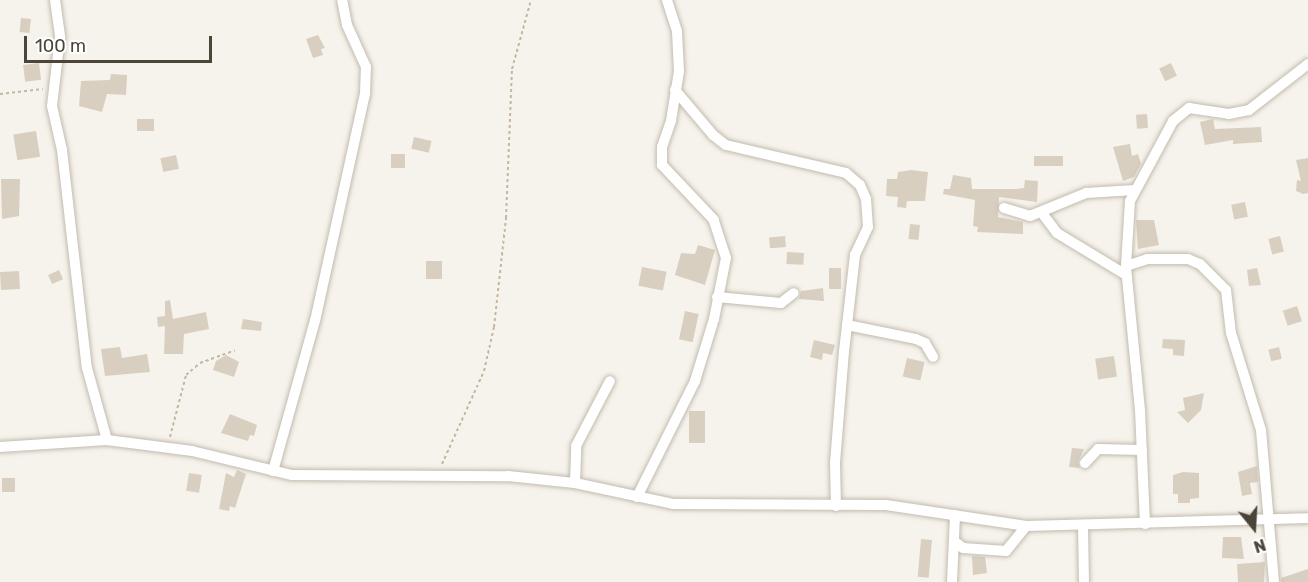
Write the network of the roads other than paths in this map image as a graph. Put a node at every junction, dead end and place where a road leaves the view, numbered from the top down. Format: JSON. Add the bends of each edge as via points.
{"nodes":[{"id":1,"x":56,"y":0,"type":"edge"},
{"id":2,"x":342,"y":0,"type":"edge"},
{"id":3,"x":667,"y":0,"type":"edge"},
{"id":4,"x":1308,"y":64,"type":"edge"},
{"id":5,"x":675,"y":90,"type":"junction"},
{"id":6,"x":1136,"y":190,"type":"junction"},
{"id":7,"x":1004,"y":208,"type":"dead end"},
{"id":8,"x":1042,"y":213,"type":"junction"},
{"id":9,"x":1126,"y":271,"type":"junction"},
{"id":10,"x":794,"y":293,"type":"dead end"},
{"id":11,"x":717,"y":297,"type":"junction"},
{"id":12,"x":848,"y":325,"type":"junction"},
{"id":13,"x":933,"y":357,"type":"dead end"},
{"id":14,"x":610,"y":381,"type":"dead end"},
{"id":15,"x":107,"y":440,"type":"junction"},
{"id":16,"x":0,"y":447,"type":"edge"},
{"id":17,"x":1142,"y":450,"type":"junction"},
{"id":18,"x":1085,"y":462,"type":"dead end"},
{"id":19,"x":273,"y":471,"type":"junction"},
{"id":20,"x":575,"y":483,"type":"junction"},
{"id":21,"x":637,"y":497,"type":"junction"},
{"id":22,"x":836,"y":506,"type":"junction"},
{"id":23,"x":955,"y":515,"type":"junction"},
{"id":24,"x":1308,"y":518,"type":"edge"},
{"id":25,"x":1271,"y":521,"type":"junction"},
{"id":26,"x":1144,"y":524,"type":"junction"},
{"id":27,"x":1026,"y":526,"type":"junction"},
{"id":28,"x":1083,"y":526,"type":"junction"},
{"id":29,"x":954,"y":541,"type":"junction"},
{"id":30,"x":952,"y":582,"type":"edge"},
{"id":31,"x":1084,"y":582,"type":"edge"},
{"id":32,"x":1274,"y":582,"type":"edge"}],
"edges":[{"from":1,"to":15,"type":"street","via":[[60,37],[52,89],[87,368]]},
{"from":2,"to":19,"type":"street","via":[[347,25],[366,67],[366,94],[315,321]]},
{"from":3,"to":5,"type":"street","via":[[679,41]]},
{"from":4,"to":6,"type":"street","via":[[1249,110],[1229,114],[1189,108],[1173,121]]},
{"from":5,"to":11,"type":"street","via":[[662,147],[662,165],[703,206],[720,234],[726,258]]},
{"from":5,"to":12,"type":"street","via":[[726,145],[835,170],[860,185],[869,213],[868,227],[855,255]]},
{"from":6,"to":8,"type":"street","via":[[1086,193]]},
{"from":6,"to":9,"type":"street","via":[[1130,201]]},
{"from":7,"to":8,"type":"street","via":[[1020,215]]},
{"from":8,"to":9,"type":"street","via":[[1057,233]]},
{"from":9,"to":17,"type":"street"},
{"from":9,"to":25,"type":"street","via":[[1147,259],[1188,259],[1200,264],[1226,290],[1231,333],[1261,430]]},
{"from":10,"to":11,"type":"street","via":[[781,303]]},
{"from":11,"to":21,"type":"street","via":[[695,381]]},
{"from":12,"to":13,"type":"street","via":[[916,339],[926,343]]},
{"from":12,"to":22,"type":"street","via":[[835,463]]},
{"from":14,"to":20,"type":"street","via":[[576,446]]},
{"from":15,"to":16,"type":"street"},
{"from":15,"to":19,"type":"street","via":[[167,447]]},
{"from":17,"to":18,"type":"street","via":[[1098,448]]},
{"from":17,"to":26,"type":"street"},
{"from":19,"to":20,"type":"street","via":[[438,479],[508,476]]},
{"from":20,"to":21,"type":"street"},
{"from":21,"to":22,"type":"street","via":[[701,506]]},
{"from":22,"to":23,"type":"street","via":[[885,505]]},
{"from":23,"to":27,"type":"street"},
{"from":23,"to":29,"type":"street"},
{"from":24,"to":25,"type":"street"},
{"from":25,"to":26,"type":"street"},
{"from":25,"to":32,"type":"street"},
{"from":26,"to":28,"type":"street"},
{"from":27,"to":28,"type":"street"},
{"from":27,"to":29,"type":"street","via":[[1006,551],[963,548]]},
{"from":28,"to":31,"type":"street"},
{"from":29,"to":30,"type":"street"}]}
